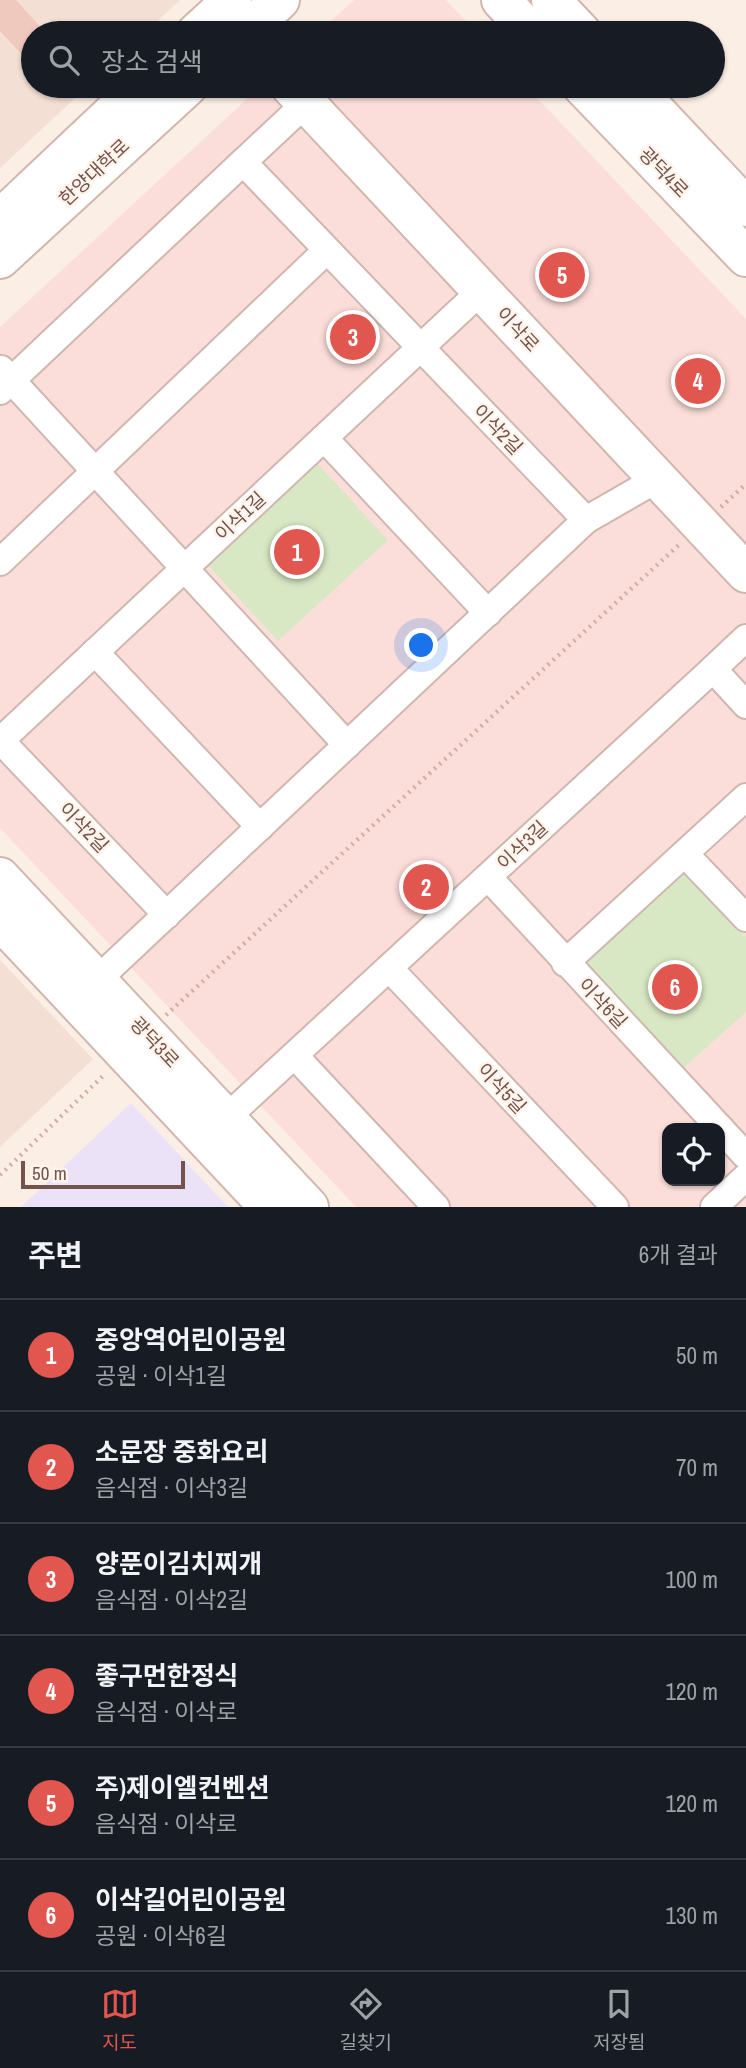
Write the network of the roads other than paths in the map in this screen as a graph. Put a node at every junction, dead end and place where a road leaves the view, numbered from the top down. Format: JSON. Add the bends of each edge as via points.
{"nodes":[{"id":1,"x":280,"y":0,"type":"edge"},
{"id":2,"x":501,"y":0,"type":"edge"},
{"id":3,"x":551,"y":0,"type":"edge"},
{"id":4,"x":229,"y":21,"type":"edge"},
{"id":5,"x":521,"y":21,"type":"edge"},
{"id":6,"x":571,"y":21,"type":"edge"},
{"id":7,"x":128,"y":98,"type":"edge"},
{"id":8,"x":175,"y":98,"type":"edge"},
{"id":9,"x":296,"y":98,"type":"edge"},
{"id":10,"x":301,"y":98,"type":"edge"},
{"id":11,"x":594,"y":98,"type":"edge"},
{"id":12,"x":643,"y":98,"type":"edge"},
{"id":13,"x":243,"y":162,"type":"junction"},
{"id":14,"x":746,"y":207,"type":"edge"},
{"id":15,"x":0,"y":219,"type":"edge"},
{"id":16,"x":327,"y":250,"type":"junction"},
{"id":17,"x":746,"y":257,"type":"edge"},
{"id":18,"x":0,"y":258,"type":"edge"},
{"id":19,"x":481,"y":291,"type":"junction"},
{"id":20,"x":421,"y":348,"type":"junction"},
{"id":21,"x":4,"y":379,"type":"edge"},
{"id":22,"x":324,"y":438,"type":"junction"},
{"id":23,"x":95,"y":472,"type":"junction"},
{"id":24,"x":659,"y":478,"type":"junction"},
{"id":25,"x":586,"y":520,"type":"junction"},
{"id":26,"x":0,"y":562,"type":"edge"},
{"id":27,"x":184,"y":568,"type":"junction"},
{"id":28,"x":746,"y":573,"type":"edge"},
{"id":29,"x":488,"y":612,"type":"junction"},
{"id":30,"x":746,"y":638,"type":"edge"},
{"id":31,"x":95,"y":652,"type":"junction"},
{"id":32,"x":713,"y":668,"type":"junction"},
{"id":33,"x":746,"y":705,"type":"edge"},
{"id":34,"x":0,"y":740,"type":"edge"},
{"id":35,"x":347,"y":746,"type":"junction"},
{"id":36,"x":746,"y":797,"type":"edge"},
{"id":37,"x":260,"y":827,"type":"junction"},
{"id":38,"x":686,"y":855,"type":"junction"},
{"id":39,"x":0,"y":877,"type":"edge"},
{"id":40,"x":488,"y":877,"type":"junction"},
{"id":41,"x":167,"y":915,"type":"junction"},
{"id":42,"x":746,"y":918,"type":"edge"},
{"id":43,"x":0,"y":920,"type":"edge"},
{"id":44,"x":565,"y":963,"type":"junction"},
{"id":45,"x":389,"y":968,"type":"junction"},
{"id":46,"x":97,"y":980,"type":"junction"},
{"id":47,"x":136,"y":1044,"type":"junction"},
{"id":48,"x":295,"y":1056,"type":"junction"},
{"id":49,"x":226,"y":1118,"type":"junction"},
{"id":50,"x":715,"y":1123,"type":"edge"},
{"id":51,"x":725,"y":1133,"type":"edge"},
{"id":52,"x":746,"y":1156,"type":"edge"},
{"id":53,"x":746,"y":1177,"type":"edge"},
{"id":54,"x":269,"y":1207,"type":"edge"},
{"id":55,"x":309,"y":1207,"type":"edge"},
{"id":56,"x":436,"y":1207,"type":"edge"},
{"id":57,"x":615,"y":1207,"type":"edge"},
{"id":58,"x":714,"y":1207,"type":"edge"}],
"edges":[{"from":1,"to":4,"type":"street"},
{"from":2,"to":5,"type":"street"},
{"from":3,"to":6,"type":"street"},
{"from":7,"to":15,"type":"street","name":"한양대학로"},
{"from":8,"to":18,"type":"street","name":"한양대학로"},
{"from":9,"to":13,"type":"street"},
{"from":10,"to":19,"type":"street","name":"이삭로"},
{"from":11,"to":17,"type":"street","name":"광덕4로"},
{"from":12,"to":14,"type":"street","name":"광덕4로"},
{"from":13,"to":16,"type":"street","name":"이삭2길"},
{"from":13,"to":21,"type":"street"},
{"from":16,"to":20,"type":"street","name":"이삭2길"},
{"from":16,"to":23,"type":"street"},
{"from":19,"to":20,"type":"street","name":"이삭1길"},
{"from":19,"to":24,"type":"street","name":"이삭로"},
{"from":20,"to":22,"type":"street","name":"이삭1길"},
{"from":20,"to":25,"type":"street","name":"이삭2길"},
{"from":21,"to":23,"type":"street"},
{"from":22,"to":27,"type":"street","name":"이삭1길"},
{"from":22,"to":29,"type":"street"},
{"from":23,"to":26,"type":"street"},
{"from":23,"to":27,"type":"street"},
{"from":24,"to":25,"type":"street"},
{"from":24,"to":28,"type":"street","name":"이삭로"},
{"from":25,"to":29,"type":"street"},
{"from":27,"to":31,"type":"street","name":"이삭1길"},
{"from":27,"to":35,"type":"street"},
{"from":29,"to":35,"type":"street"},
{"from":30,"to":32,"type":"street","name":"이삭3길"},
{"from":31,"to":34,"type":"street","name":"이삭1길"},
{"from":31,"to":37,"type":"street"},
{"from":32,"to":33,"type":"street"},
{"from":32,"to":40,"type":"street","name":"이삭3길"},
{"from":34,"to":41,"type":"street","name":"이삭2길"},
{"from":35,"to":37,"type":"street"},
{"from":36,"to":38,"type":"street"},
{"from":37,"to":41,"type":"street"},
{"from":38,"to":42,"type":"street"},
{"from":38,"to":44,"type":"street"},
{"from":39,"to":46,"type":"street","name":"광덕3로"},
{"from":40,"to":44,"type":"street","name":"이삭6길"},
{"from":40,"to":45,"type":"street","name":"이삭3길"},
{"from":41,"to":46,"type":"street"},
{"from":43,"to":47,"type":"street","name":"광덕3로"},
{"from":44,"to":50,"type":"street","name":"이삭6길"},
{"from":45,"to":48,"type":"street","name":"이삭3길"},
{"from":45,"to":57,"type":"street","name":"이삭5길"},
{"from":46,"to":47,"type":"street","name":"광덕3로"},
{"from":47,"to":49,"type":"street","name":"광덕3로"},
{"from":47,"to":54,"type":"street","name":"광덕3로"},
{"from":48,"to":49,"type":"street","name":"이삭3길"},
{"from":48,"to":56,"type":"street"},
{"from":49,"to":55,"type":"street","name":"광덕3로"},
{"from":51,"to":52,"type":"street","name":"이삭6길"},
{"from":53,"to":58,"type":"street"}]}
